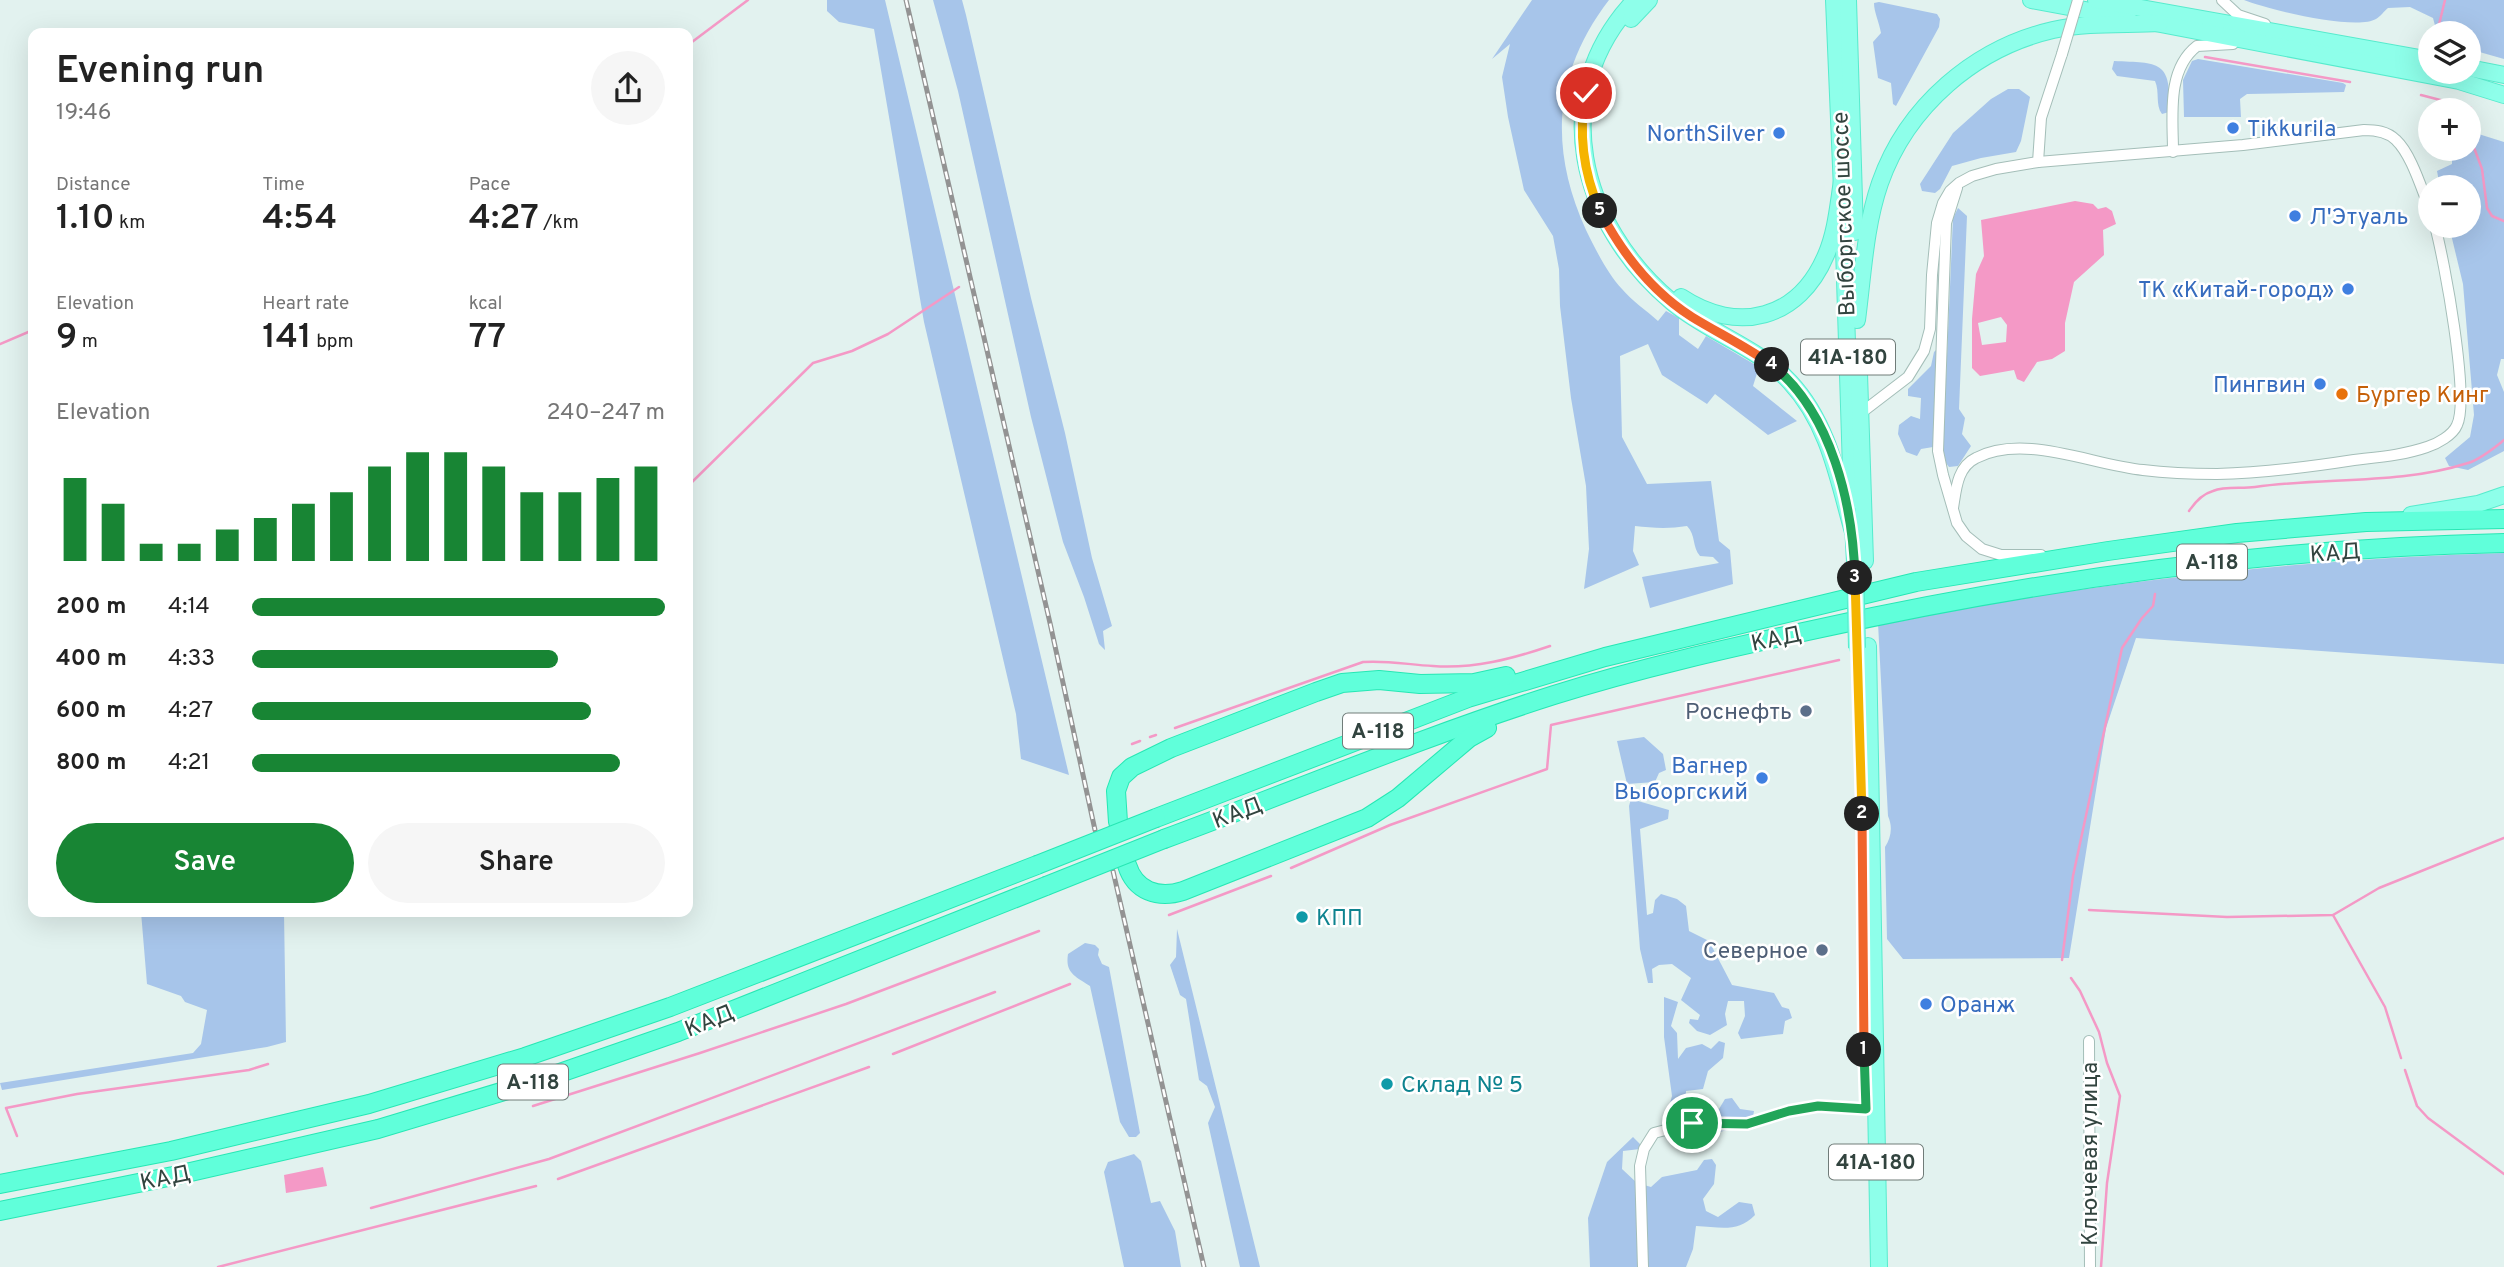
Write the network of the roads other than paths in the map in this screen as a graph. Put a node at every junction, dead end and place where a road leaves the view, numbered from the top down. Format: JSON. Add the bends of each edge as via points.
{"nodes":[{"id":1,"x":1635,"y":0,"type":"edge"},
{"id":2,"x":1649,"y":0,"type":"edge"},
{"id":3,"x":1834,"y":0,"type":"edge"},
{"id":4,"x":1847,"y":0,"type":"edge"},
{"id":5,"x":2031,"y":0,"type":"edge"},
{"id":6,"x":2078,"y":0,"type":"edge"},
{"id":7,"x":2096,"y":0,"type":"edge"},
{"id":8,"x":2222,"y":0,"type":"edge"},
{"id":9,"x":2160,"y":23,"type":"junction"},
{"id":10,"x":2297,"y":42,"type":"junction"},
{"id":11,"x":2418,"y":58,"type":"edge"},
{"id":12,"x":2481,"y":71,"type":"edge"},
{"id":13,"x":2504,"y":78,"type":"edge"},
{"id":14,"x":2504,"y":95,"type":"edge"},
{"id":15,"x":2174,"y":152,"type":"junction"},
{"id":16,"x":2038,"y":162,"type":"junction"},
{"id":17,"x":1842,"y":181,"type":"junction"},
{"id":18,"x":2418,"y":181,"type":"edge"},
{"id":19,"x":1959,"y":183,"type":"junction"},
{"id":20,"x":2438,"y":238,"type":"edge"},
{"id":21,"x":1857,"y":320,"type":"junction"},
{"id":22,"x":1861,"y":412,"type":"junction"},
{"id":23,"x":2504,"y":495,"type":"edge"},
{"id":24,"x":1953,"y":508,"type":"junction"},
{"id":25,"x":2504,"y":519,"type":"edge"},
{"id":26,"x":2365,"y":522,"type":"junction"},
{"id":27,"x":1853,"y":532,"type":"junction"},
{"id":28,"x":2504,"y":543,"type":"edge"},
{"id":29,"x":2059,"y":559,"type":"junction"},
{"id":30,"x":1860,"y":561,"type":"junction"},
{"id":31,"x":1863,"y":647,"type":"junction"},
{"id":32,"x":1605,"y":657,"type":"junction"},
{"id":33,"x":1604,"y":682,"type":"junction"},
{"id":34,"x":1118,"y":822,"type":"dead end"},
{"id":35,"x":1127,"y":865,"type":"dead end"},
{"id":36,"x":2089,"y":1041,"type":"dead end"},
{"id":37,"x":1866,"y":1109,"type":"junction"},
{"id":38,"x":0,"y":1184,"type":"edge"},
{"id":39,"x":0,"y":1211,"type":"edge"},
{"id":40,"x":1643,"y":1267,"type":"edge"},
{"id":41,"x":1870,"y":1267,"type":"edge"},
{"id":42,"x":1879,"y":1267,"type":"edge"},
{"id":43,"x":2090,"y":1267,"type":"edge"}],
"edges":[{"from":1,"to":27,"type":"main road","via":[[1605,42],[1583,107],[1584,154],[1595,200],[1621,248],[1647,279],[1690,315],[1765,360],[1798,391],[1834,460]]},
{"from":2,"to":17,"type":"main road","via":[[1623,29],[1603,69],[1593,108],[1592,137],[1608,205],[1629,243],[1660,278],[1692,305],[1717,315],[1744,319],[1780,309],[1801,293],[1821,267]]},
{"from":3,"to":17,"type":"main road","name":"Выборгское шоссе","number":"41А-180"},
{"from":4,"to":21,"type":"main road","name":"Выборгское шоссе","number":"41А-180"},
{"from":5,"to":9,"type":"main road"},
{"from":6,"to":16,"type":"street","bridge":true,"via":[[2041,118]]},
{"from":7,"to":10,"type":"main road"},
{"from":8,"to":10,"type":"street","via":[[2238,15]]},
{"from":9,"to":10,"type":"main road"},
{"from":9,"to":21,"type":"main road","via":[[2054,30],[1982,58],[1941,89],[1902,137],[1880,184]]},
{"from":10,"to":11,"type":"main road"},
{"from":10,"to":14,"type":"main road"},
{"from":10,"to":15,"type":"street","via":[[2222,43],[2197,46],[2189,52],[2175,80]]},
{"from":12,"to":13,"type":"main road"},
{"from":15,"to":16,"type":"street"},
{"from":15,"to":18,"type":"street","via":[[2380,131],[2396,140]]},
{"from":16,"to":19,"type":"street","via":[[1996,169]]},
{"from":17,"to":27,"type":"main road","name":"Выборгское шоссе","number":"41А-180"},
{"from":19,"to":22,"type":"street","via":[[1942,203],[1937,223],[1930,328],[1924,351],[1908,377]]},
{"from":19,"to":24,"type":"street","via":[[1946,223],[1938,451]]},
{"from":20,"to":24,"type":"street","via":[[2453,320],[2460,399],[2457,425],[2430,446],[2214,474],[2142,470],[2022,448],[1999,449],[1974,459],[1958,478]]},
{"from":21,"to":22,"type":"main road","name":"Выборгское шоссе","number":"41А-180"},
{"from":22,"to":30,"type":"main road","name":"Выборгское шоссе","number":"41А-180"},
{"from":23,"to":26,"type":"main road","via":[[2478,504]]},
{"from":24,"to":29,"type":"street","via":[[1966,536],[1982,549],[2001,555]]},
{"from":25,"to":26,"type":"highway","name":"КАД","number":"А-118"},
{"from":26,"to":29,"type":"highway","name":"КАД","number":"А-118","via":[[2237,533]]},
{"from":27,"to":30,"type":"main road","name":"Выборгское шоссе","number":"41А-180"},
{"from":28,"to":33,"type":"highway","name":"КАД","number":"А-118","via":[[2241,558],[2037,585],[1756,642]]},
{"from":29,"to":32,"type":"highway","name":"КАД","number":"А-118","via":[[1916,582]]},
{"from":30,"to":31,"type":"main road","name":"Выборгское шоссе","number":"41А-180","bridge":true},
{"from":31,"to":37,"type":"main road","name":"Выборгское шоссе","number":"41А-180"},
{"from":31,"to":42,"type":"main road","name":"Выборгское шоссе","number":"41А-180"},
{"from":32,"to":34,"type":"highway","via":[[1474,683],[1342,683],[1132,767],[1116,791]]},
{"from":32,"to":38,"type":"highway","name":"КАД","number":"А-118","bridge":true,"via":[[1468,698],[670,1007],[525,1057],[356,1107],[170,1151]]},
{"from":33,"to":35,"type":"highway","via":[[1469,738],[1367,818],[1183,891],[1164,895],[1148,891],[1133,879]]},
{"from":33,"to":39,"type":"highway","name":"КАД","number":"А-118","bridge":true,"via":[[1378,757],[678,1032],[531,1083],[378,1129]]},
{"from":36,"to":43,"type":"street","name":"Ключевая улица"},
{"from":37,"to":40,"type":"street","via":[[1804,1108],[1747,1124],[1692,1123],[1654,1133],[1640,1166]]},
{"from":37,"to":41,"type":"main road","name":"Выборгское шоссе","number":"41А-180"}]}
